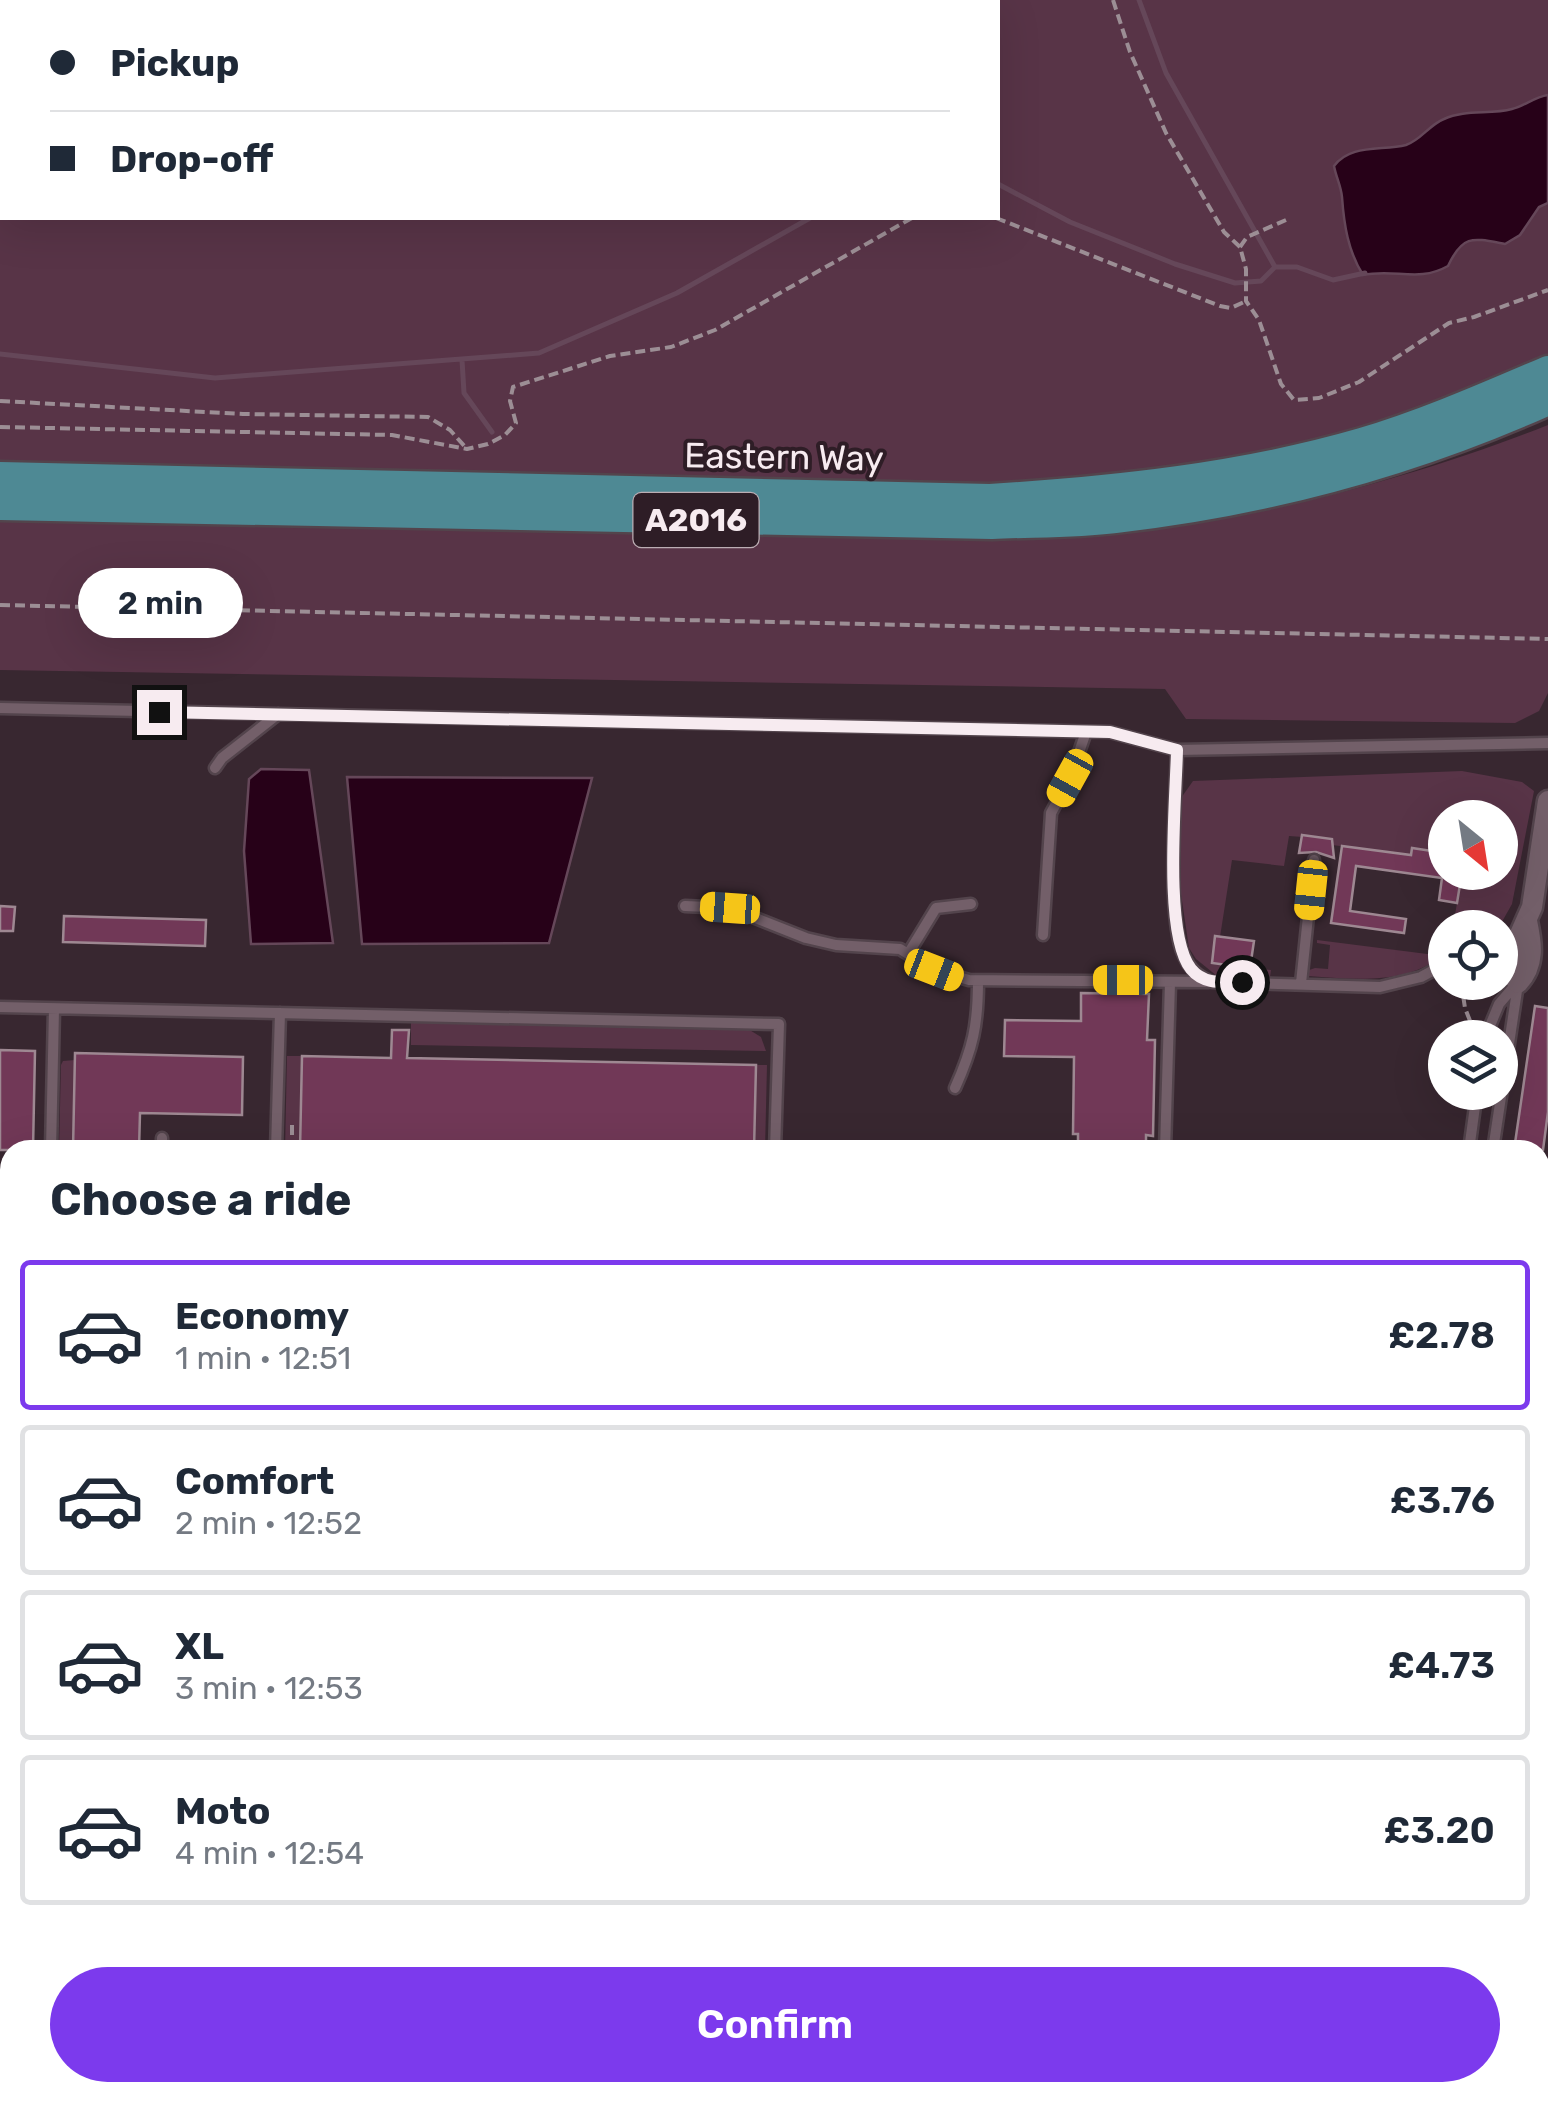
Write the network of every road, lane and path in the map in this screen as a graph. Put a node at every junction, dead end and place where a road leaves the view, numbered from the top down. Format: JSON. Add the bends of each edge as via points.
{"nodes":[{"id":1,"x":1112,"y":0,"type":"edge"},
{"id":2,"x":908,"y":220,"type":"edge"},
{"id":3,"x":1000,"y":220,"type":"edge"},
{"id":4,"x":1286,"y":220,"type":"dead end"},
{"id":5,"x":1240,"y":247,"type":"junction"},
{"id":6,"x":1548,"y":290,"type":"edge"},
{"id":7,"x":1246,"y":301,"type":"junction"},
{"id":8,"x":1548,"y":371,"type":"edge"},
{"id":9,"x":1548,"y":400,"type":"edge"},
{"id":10,"x":0,"y":401,"type":"edge"},
{"id":11,"x":0,"y":427,"type":"edge"},
{"id":12,"x":467,"y":449,"type":"junction"},
{"id":13,"x":0,"y":478,"type":"edge"},
{"id":14,"x":0,"y":506,"type":"edge"},
{"id":15,"x":846,"y":509,"type":"junction"},
{"id":16,"x":0,"y":605,"type":"edge"},
{"id":17,"x":1548,"y":639,"type":"edge"},
{"id":18,"x":0,"y":708,"type":"edge"},
{"id":19,"x":278,"y":714,"type":"junction"},
{"id":20,"x":1086,"y":732,"type":"junction"},
{"id":21,"x":1548,"y":743,"type":"edge"},
{"id":22,"x":1177,"y":750,"type":"junction"},
{"id":23,"x":215,"y":768,"type":"dead end"},
{"id":24,"x":1548,"y":800,"type":"edge"},
{"id":25,"x":1314,"y":860,"type":"dead end"},
{"id":26,"x":971,"y":904,"type":"dead end"},
{"id":27,"x":685,"y":906,"type":"dead end"},
{"id":28,"x":1043,"y":935,"type":"dead end"},
{"id":29,"x":908,"y":954,"type":"junction"},
{"id":30,"x":1518,"y":972,"type":"edge"},
{"id":31,"x":1428,"y":973,"type":"edge"},
{"id":32,"x":978,"y":980,"type":"junction"},
{"id":33,"x":1212,"y":982,"type":"junction"},
{"id":34,"x":1170,"y":983,"type":"junction"},
{"id":35,"x":1301,"y":983,"type":"junction"},
{"id":36,"x":1507,"y":1000,"type":"edge"},
{"id":37,"x":0,"y":1008,"type":"edge"},
{"id":38,"x":54,"y":1008,"type":"junction"},
{"id":39,"x":280,"y":1013,"type":"junction"},
{"id":40,"x":955,"y":1088,"type":"dead end"},
{"id":41,"x":1475,"y":1110,"type":"edge"},
{"id":42,"x":51,"y":1140,"type":"edge"},
{"id":43,"x":276,"y":1140,"type":"edge"},
{"id":44,"x":775,"y":1140,"type":"edge"},
{"id":45,"x":1165,"y":1140,"type":"edge"},
{"id":46,"x":1470,"y":1140,"type":"edge"},
{"id":47,"x":1494,"y":1140,"type":"edge"}],
"edges":[{"from":1,"to":5,"type":"path","via":[[1166,133],[1224,232]]},
{"from":2,"to":12,"type":"path","via":[[715,330],[513,387],[516,422],[488,444]]},
{"from":3,"to":7,"type":"path","via":[[1220,306]]},
{"from":4,"to":5,"type":"path","via":[[1247,237]]},
{"from":5,"to":7,"type":"path"},
{"from":6,"to":7,"type":"path","via":[[1449,322],[1359,382],[1320,398],[1294,400],[1280,384]]},
{"from":8,"to":15,"type":"main road","name":"Eastern Way","number":"A2016","via":[[1361,443],[1248,469],[1121,490]]},
{"from":9,"to":15,"type":"main road","name":"Eastern Way","number":"A2016","via":[[1386,463],[1253,497],[1110,519],[992,524]]},
{"from":10,"to":12,"type":"path","via":[[428,417]]},
{"from":11,"to":12,"type":"path","via":[[392,435]]},
{"from":13,"to":15,"type":"main road","name":"Eastern Way","number":"A2016"},
{"from":14,"to":15,"type":"main road","name":"Eastern Way","number":"A2016"},
{"from":16,"to":17,"type":"path"},
{"from":18,"to":19,"type":"lane"},
{"from":19,"to":20,"type":"lane"},
{"from":19,"to":23,"type":"lane"},
{"from":20,"to":22,"type":"lane"},
{"from":20,"to":28,"type":"lane","via":[[1051,813]]},
{"from":21,"to":22,"type":"lane"},
{"from":22,"to":33,"type":"lane","via":[[1177,937],[1191,969]]},
{"from":24,"to":30,"type":"street","via":[[1529,914],[1530,965]]},
{"from":25,"to":35,"type":"lane"},
{"from":26,"to":29,"type":"lane","via":[[936,908]]},
{"from":27,"to":29,"type":"lane","via":[[730,908],[806,938]]},
{"from":29,"to":32,"type":"lane","via":[[955,978]]},
{"from":31,"to":35,"type":"lane","via":[[1380,986]]},
{"from":32,"to":34,"type":"lane"},
{"from":32,"to":40,"type":"lane","via":[[978,1025]]},
{"from":33,"to":34,"type":"lane"},
{"from":33,"to":35,"type":"lane"},
{"from":34,"to":45,"type":"lane"},
{"from":36,"to":47,"type":"lane"},
{"from":37,"to":38,"type":"lane"},
{"from":38,"to":39,"type":"lane"},
{"from":38,"to":42,"type":"lane"},
{"from":39,"to":43,"type":"lane"},
{"from":39,"to":44,"type":"lane","via":[[779,1024]]},
{"from":41,"to":46,"type":"lane"}]}
